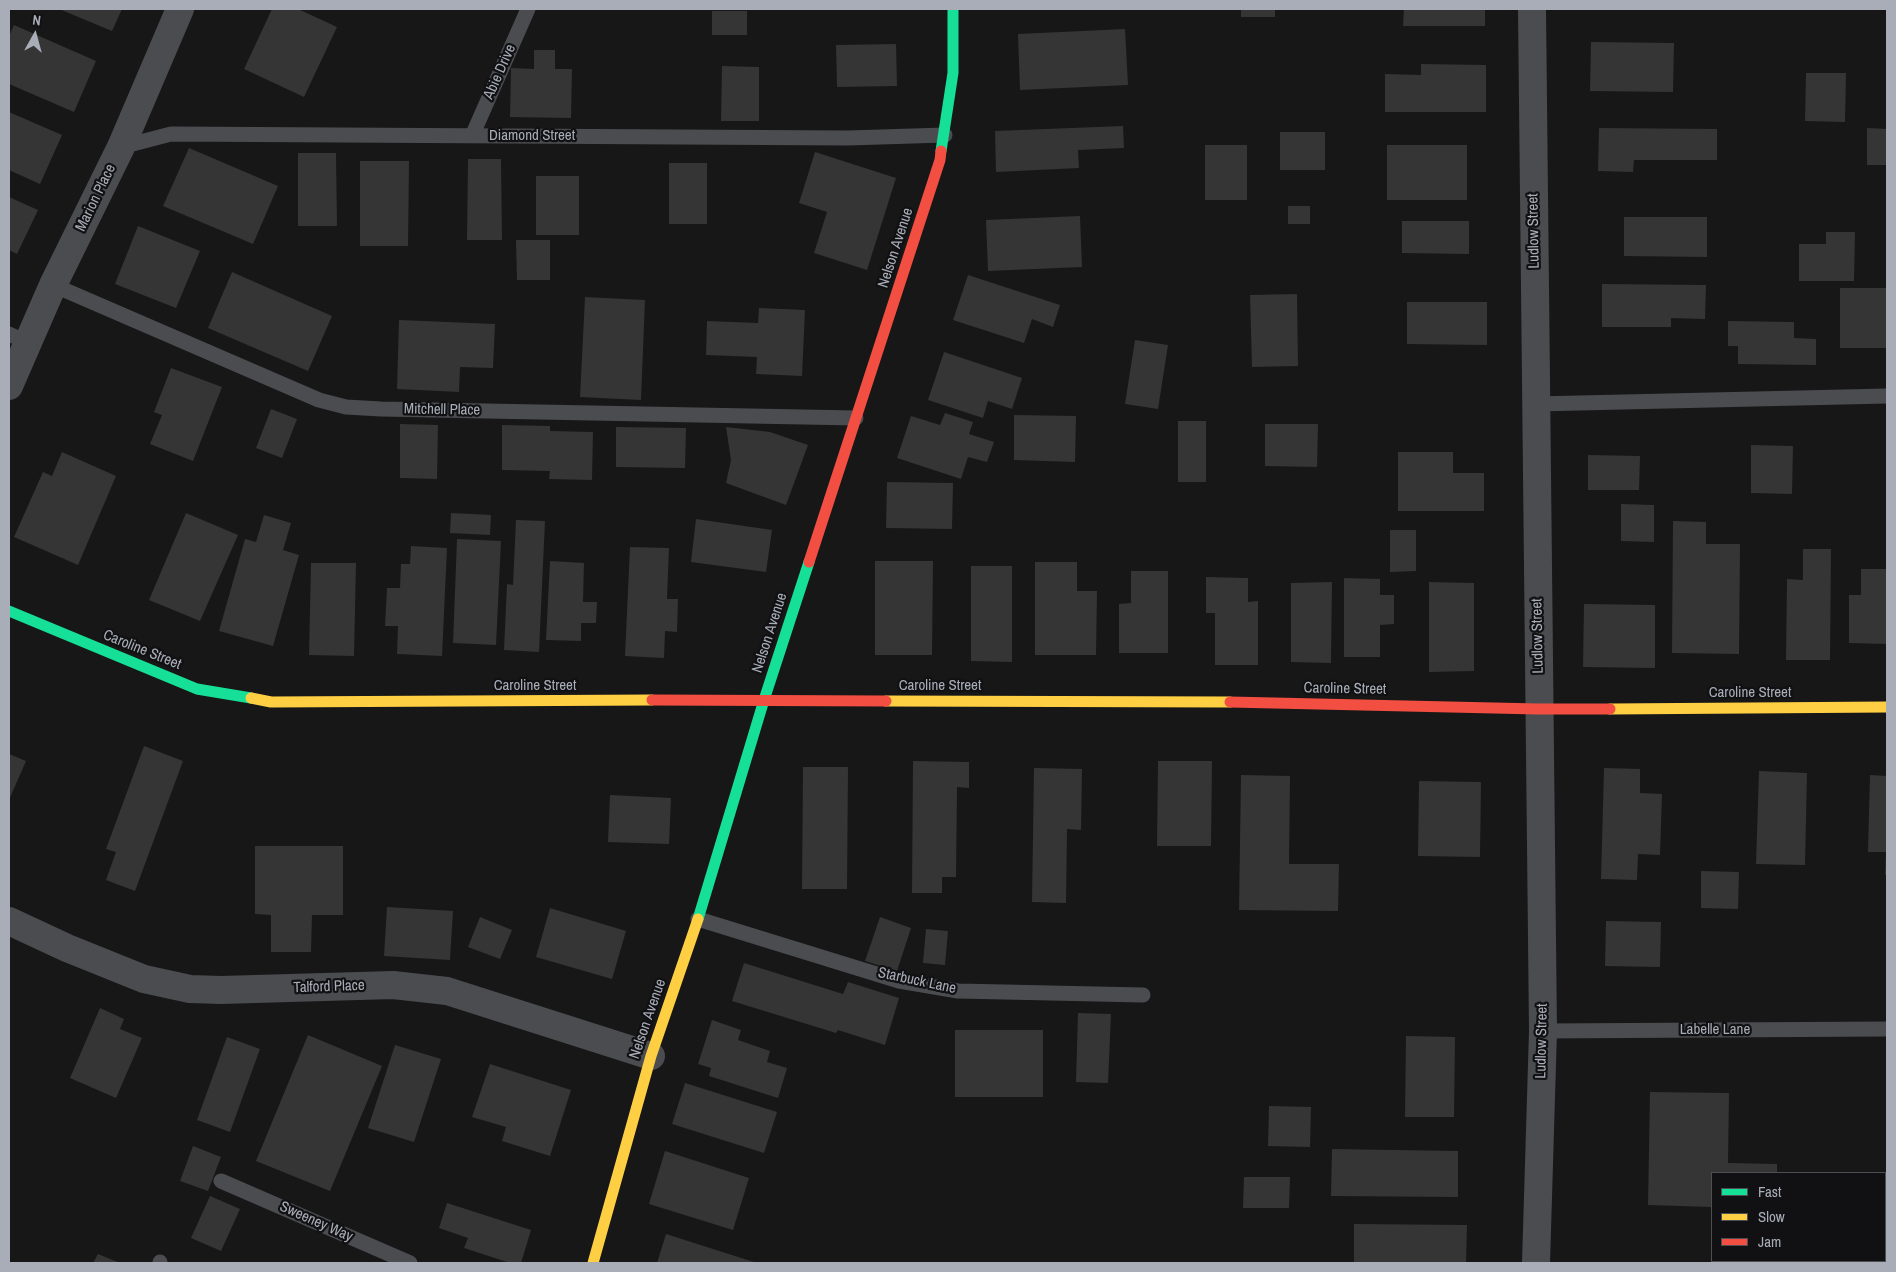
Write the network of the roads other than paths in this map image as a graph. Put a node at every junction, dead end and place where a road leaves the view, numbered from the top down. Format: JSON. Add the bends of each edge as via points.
{"nodes":[{"id":1,"x":180,"y":9,"type":"edge"},
{"id":2,"x":528,"y":9,"type":"edge"},
{"id":3,"x":953,"y":9,"type":"edge"},
{"id":4,"x":1532,"y":9,"type":"edge"},
{"id":5,"x":945,"y":135,"type":"junction"},
{"id":6,"x":472,"y":136,"type":"junction"},
{"id":7,"x":121,"y":146,"type":"junction"},
{"id":8,"x":53,"y":285,"type":"junction"},
{"id":9,"x":18,"y":339,"type":"edge"},
{"id":10,"x":9,"y":386,"type":"edge"},
{"id":11,"x":1887,"y":396,"type":"edge"},
{"id":12,"x":1535,"y":404,"type":"junction"},
{"id":13,"x":856,"y":418,"type":"junction"},
{"id":14,"x":9,"y":611,"type":"edge"},
{"id":15,"x":764,"y":700,"type":"junction"},
{"id":16,"x":1887,"y":707,"type":"edge"},
{"id":17,"x":1538,"y":709,"type":"junction"},
{"id":18,"x":698,"y":919,"type":"junction"},
{"id":19,"x":9,"y":921,"type":"edge"},
{"id":20,"x":1143,"y":995,"type":"dead end"},
{"id":21,"x":1887,"y":1029,"type":"edge"},
{"id":22,"x":1543,"y":1031,"type":"junction"},
{"id":23,"x":651,"y":1056,"type":"junction"},
{"id":24,"x":221,"y":1181,"type":"dead end"},
{"id":25,"x":410,"y":1263,"type":"edge"},
{"id":26,"x":593,"y":1263,"type":"edge"},
{"id":27,"x":1536,"y":1263,"type":"edge"}],
"edges":[{"from":1,"to":7,"type":"street","name":"Marion Place"},
{"from":2,"to":6,"type":"lane","name":"Abie Drive"},
{"from":3,"to":5,"type":"street","name":"Nelson Avenue","via":[[954,73]]},
{"from":4,"to":12,"type":"street","name":"Ludlow Street"},
{"from":5,"to":6,"type":"lane","name":"Diamond Street","via":[[848,138]]},
{"from":5,"to":13,"type":"street","name":"Nelson Avenue","via":[[940,160]]},
{"from":6,"to":7,"type":"lane","name":"Diamond Street","via":[[171,134]]},
{"from":7,"to":8,"type":"street","name":"Marion Place"},
{"from":8,"to":9,"type":"street","name":"Marion Place"},
{"from":8,"to":13,"type":"lane","name":"Mitchell Place","via":[[319,400],[346,407]]},
{"from":9,"to":10,"type":"street","name":"Marion Place"},
{"from":11,"to":12,"type":"lane"},
{"from":12,"to":17,"type":"street","name":"Ludlow Street"},
{"from":13,"to":15,"type":"street","name":"Nelson Avenue"},
{"from":14,"to":15,"type":"street","name":"Caroline Street","via":[[198,689],[271,702]]},
{"from":15,"to":17,"type":"street","name":"Caroline Street","via":[[1234,702]]},
{"from":15,"to":18,"type":"street","name":"Nelson Avenue"},
{"from":16,"to":17,"type":"street","name":"Caroline Street"},
{"from":17,"to":22,"type":"street","name":"Ludlow Street"},
{"from":18,"to":20,"type":"lane","name":"Starbuck Lane","via":[[899,981],[958,991]]},
{"from":18,"to":23,"type":"street","name":"Nelson Avenue"},
{"from":19,"to":23,"type":"street","name":"Talford Place","via":[[144,979],[181,987],[221,990],[393,985],[448,991]]},
{"from":21,"to":22,"type":"lane","name":"Labelle Lane"},
{"from":22,"to":27,"type":"street","name":"Ludlow Street"},
{"from":23,"to":26,"type":"street","name":"Nelson Avenue"},
{"from":24,"to":25,"type":"lane","name":"Sweeney Way"}]}
